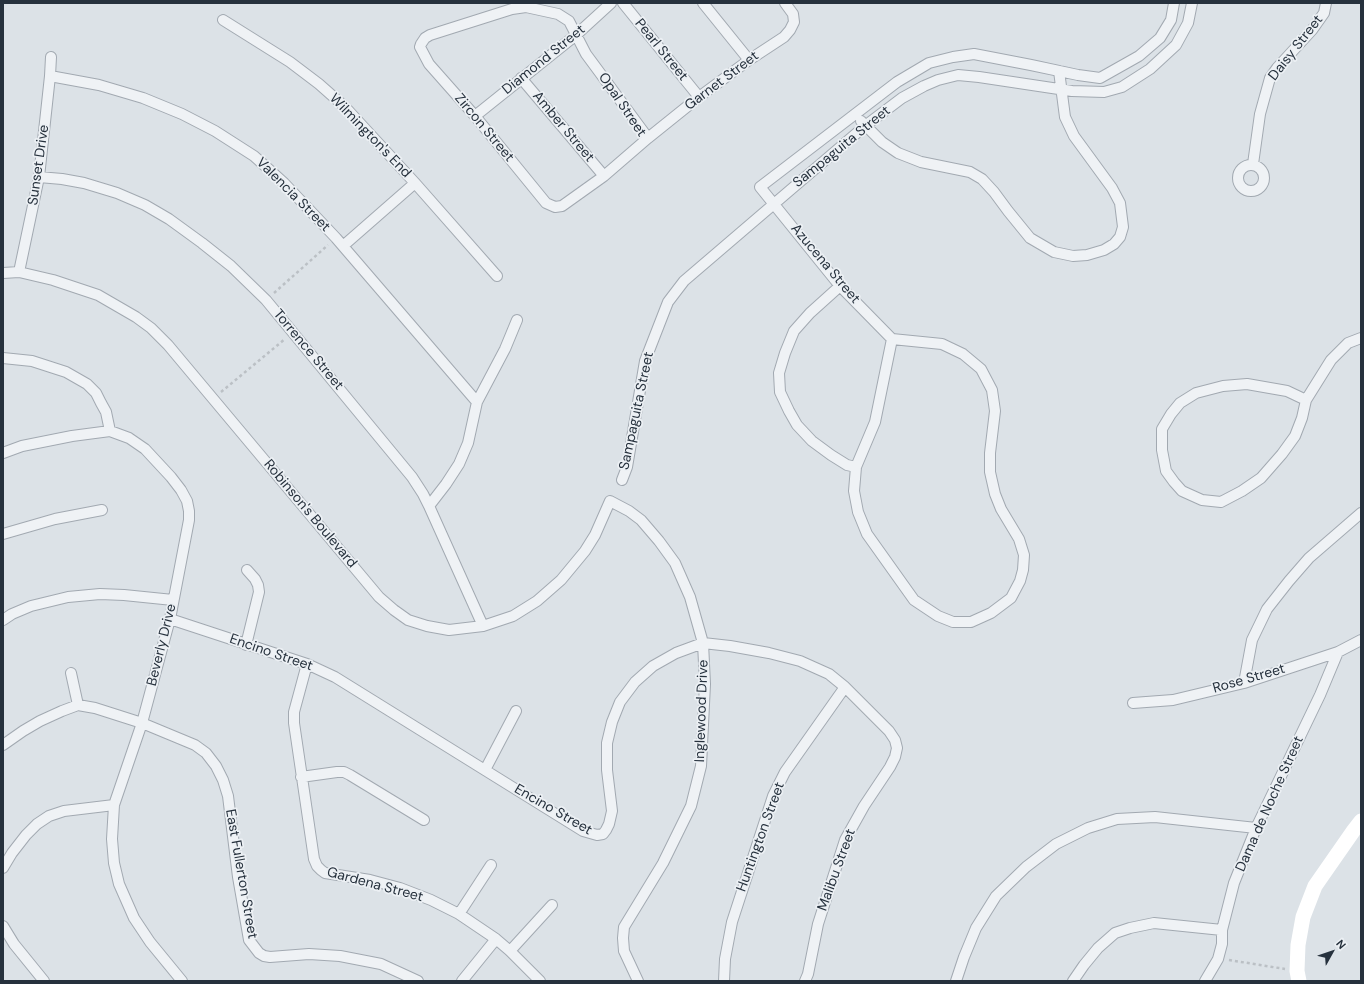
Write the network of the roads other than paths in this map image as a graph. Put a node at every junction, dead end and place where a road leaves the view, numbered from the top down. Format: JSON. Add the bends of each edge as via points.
{"nodes":[{"id":1,"x":611,"y":3,"type":"edge"},
{"id":2,"x":623,"y":3,"type":"edge"},
{"id":3,"x":703,"y":3,"type":"edge"},
{"id":4,"x":785,"y":3,"type":"edge"},
{"id":5,"x":1174,"y":3,"type":"edge"},
{"id":6,"x":1192,"y":3,"type":"edge"},
{"id":7,"x":1326,"y":3,"type":"edge"},
{"id":8,"x":223,"y":20,"type":"dead end"},
{"id":9,"x":576,"y":35,"type":"junction"},
{"id":10,"x":421,"y":44,"type":"joint"},
{"id":11,"x":51,"y":57,"type":"dead end"},
{"id":12,"x":749,"y":60,"type":"junction"},
{"id":13,"x":1059,"y":71,"type":"junction"},
{"id":14,"x":50,"y":76,"type":"junction"},
{"id":15,"x":521,"y":78,"type":"junction"},
{"id":16,"x":1100,"y":78,"type":"junction"},
{"id":17,"x":1061,"y":88,"type":"junction"},
{"id":18,"x":1104,"y":92,"type":"junction"},
{"id":19,"x":699,"y":97,"type":"junction"},
{"id":20,"x":475,"y":116,"type":"junction"},
{"id":21,"x":855,"y":116,"type":"junction"},
{"id":22,"x":865,"y":126,"type":"junction"},
{"id":23,"x":648,"y":138,"type":"junction"},
{"id":24,"x":1253,"y":164,"type":"dead end"},
{"id":25,"x":604,"y":176,"type":"junction"},
{"id":26,"x":39,"y":178,"type":"junction"},
{"id":27,"x":415,"y":183,"type":"junction"},
{"id":28,"x":760,"y":187,"type":"joint"},
{"id":29,"x":774,"y":203,"type":"junction"},
{"id":30,"x":555,"y":206,"type":"joint"},
{"id":31,"x":340,"y":242,"type":"junction"},
{"id":32,"x":19,"y":272,"type":"junction"},
{"id":33,"x":3,"y":273,"type":"edge"},
{"id":34,"x":497,"y":276,"type":"dead end"},
{"id":35,"x":840,"y":286,"type":"junction"},
{"id":36,"x":517,"y":320,"type":"dead end"},
{"id":37,"x":1361,"y":338,"type":"edge"},
{"id":38,"x":892,"y":339,"type":"junction"},
{"id":39,"x":3,"y":358,"type":"edge"},
{"id":40,"x":1306,"y":400,"type":"junction"},
{"id":41,"x":477,"y":402,"type":"junction"},
{"id":42,"x":110,"y":431,"type":"junction"},
{"id":43,"x":3,"y":453,"type":"edge"},
{"id":44,"x":856,"y":467,"type":"junction"},
{"id":45,"x":622,"y":480,"type":"dead end"},
{"id":46,"x":610,"y":502,"type":"joint"},
{"id":47,"x":429,"y":506,"type":"junction"},
{"id":48,"x":102,"y":510,"type":"dead end"},
{"id":49,"x":1361,"y":513,"type":"edge"},
{"id":50,"x":3,"y":534,"type":"edge"},
{"id":51,"x":247,"y":570,"type":"dead end"},
{"id":52,"x":173,"y":600,"type":"junction"},
{"id":53,"x":170,"y":619,"type":"junction"},
{"id":54,"x":3,"y":620,"type":"edge"},
{"id":55,"x":483,"y":626,"type":"junction"},
{"id":56,"x":1361,"y":640,"type":"edge"},
{"id":57,"x":703,"y":643,"type":"junction"},
{"id":58,"x":246,"y":645,"type":"junction"},
{"id":59,"x":1338,"y":652,"type":"junction"},
{"id":60,"x":307,"y":664,"type":"junction"},
{"id":61,"x":70,"y":673,"type":"dead end"},
{"id":62,"x":1244,"y":682,"type":"junction"},
{"id":63,"x":845,"y":687,"type":"junction"},
{"id":64,"x":1133,"y":703,"type":"dead end"},
{"id":65,"x":78,"y":705,"type":"junction"},
{"id":66,"x":516,"y":712,"type":"dead end"},
{"id":67,"x":142,"y":723,"type":"junction"},
{"id":68,"x":3,"y":745,"type":"edge"},
{"id":69,"x":890,"y":767,"type":"joint"},
{"id":70,"x":485,"y":770,"type":"junction"},
{"id":71,"x":302,"y":777,"type":"junction"},
{"id":72,"x":114,"y":805,"type":"junction"},
{"id":73,"x":424,"y":820,"type":"dead end"},
{"id":74,"x":1256,"y":828,"type":"junction"},
{"id":75,"x":1359,"y":828,"type":"edge"},
{"id":76,"x":491,"y":865,"type":"dead end"},
{"id":77,"x":3,"y":868,"type":"edge"},
{"id":78,"x":552,"y":905,"type":"dead end"},
{"id":79,"x":460,"y":914,"type":"junction"},
{"id":80,"x":3,"y":926,"type":"edge"},
{"id":81,"x":1222,"y":930,"type":"junction"},
{"id":82,"x":496,"y":939,"type":"junction"},
{"id":83,"x":510,"y":951,"type":"junction"},
{"id":84,"x":1298,"y":976,"type":"edge"},
{"id":85,"x":44,"y":981,"type":"edge"},
{"id":86,"x":182,"y":981,"type":"edge"},
{"id":87,"x":418,"y":981,"type":"edge"},
{"id":88,"x":462,"y":981,"type":"edge"},
{"id":89,"x":540,"y":981,"type":"edge"},
{"id":90,"x":638,"y":981,"type":"edge"},
{"id":91,"x":724,"y":981,"type":"edge"},
{"id":92,"x":805,"y":981,"type":"edge"},
{"id":93,"x":956,"y":981,"type":"edge"},
{"id":94,"x":1073,"y":981,"type":"edge"},
{"id":95,"x":1205,"y":981,"type":"edge"}],
"edges":[{"from":1,"to":9,"type":"street","name":"Diamond Street"},
{"from":2,"to":19,"type":"street","name":"Pearl Street"},
{"from":3,"to":12,"type":"street"},
{"from":4,"to":12,"type":"street","name":"Garnet Street","via":[[793,14],[794,22],[790,30],[784,37]]},
{"from":5,"to":16,"type":"street","via":[[1171,20],[1160,38],[1139,56]]},
{"from":6,"to":18,"type":"street","name":"Sampaguita Street","via":[[1188,23],[1176,45],[1150,69],[1122,87]]},
{"from":7,"to":24,"type":"street","name":"Daisy Street","via":[[1324,13],[1312,30],[1270,78],[1260,114]]},
{"from":8,"to":27,"type":"street","name":"Wilmington's End","via":[[290,62],[319,84],[345,107]]},
{"from":9,"to":10,"type":"street","name":"Opal Street","via":[[564,17],[526,7],[443,30],[425,38]]},
{"from":9,"to":15,"type":"street","name":"Diamond Street"},
{"from":9,"to":23,"type":"street","name":"Opal Street","via":[[586,54]]},
{"from":10,"to":20,"type":"street","name":"Zircon Street","via":[[421,50],[429,64]]},
{"from":11,"to":14,"type":"street","name":"Sunset Drive"},
{"from":12,"to":19,"type":"street","name":"Garnet Street"},
{"from":13,"to":16,"type":"street","name":"Sampaguita Street"},
{"from":13,"to":17,"type":"street"},
{"from":13,"to":21,"type":"street","name":"Sampaguita Street","via":[[974,54],[953,57],[929,63],[897,82]]},
{"from":14,"to":26,"type":"street","name":"Sunset Drive"},
{"from":14,"to":31,"type":"street","name":"Valencia Street","via":[[100,85],[143,98],[215,131],[254,156]]},
{"from":15,"to":20,"type":"street","name":"Diamond Street"},
{"from":15,"to":25,"type":"street","name":"Amber Street"},
{"from":16,"to":18,"type":"street"},
{"from":17,"to":18,"type":"street","name":"Sampaguita Street"},
{"from":17,"to":22,"type":"street","name":"Sampaguita Street","via":[[958,75],[918,89]]},
{"from":17,"to":22,"type":"street","via":[[1068,124],[1086,154],[1112,188],[1120,203],[1123,218],[1120,237],[1114,244],[1087,255],[1073,256],[1054,252],[1030,238],[982,179],[970,172],[921,162],[898,153]]},
{"from":19,"to":23,"type":"street","name":"Garnet Street"},
{"from":20,"to":30,"type":"street","name":"Zircon Street","via":[[546,203]]},
{"from":21,"to":22,"type":"street"},
{"from":21,"to":28,"type":"street","name":"Sampaguita Street"},
{"from":22,"to":29,"type":"street","name":"Sampaguita Street"},
{"from":23,"to":25,"type":"street","name":"Opal Street"},
{"from":25,"to":30,"type":"street","name":"Opal Street","via":[[562,206]]},
{"from":26,"to":32,"type":"street","name":"Sunset Drive"},
{"from":26,"to":47,"type":"street","name":"Torrence Street","via":[[84,183],[117,193],[145,205],[202,242],[266,300],[412,477]]},
{"from":27,"to":31,"type":"street"},
{"from":27,"to":34,"type":"street","name":"Wilmington's End"},
{"from":28,"to":29,"type":"street","name":"Azucena Street"},
{"from":29,"to":35,"type":"street","name":"Azucena Street"},
{"from":29,"to":45,"type":"street","name":"Sampaguita Street","via":[[684,281],[668,302],[645,361],[627,467]]},
{"from":31,"to":41,"type":"street","name":"Valencia Street"},
{"from":32,"to":33,"type":"street","name":"Robinson's Boulevard"},
{"from":32,"to":55,"type":"street","name":"Robinson's Boulevard","via":[[98,295],[151,328],[213,398],[379,597],[394,610],[408,620],[449,630]]},
{"from":35,"to":38,"type":"street","name":"Azucena Street"},
{"from":35,"to":44,"type":"street","via":[[810,313],[794,332],[779,373],[780,392],[797,425],[812,441],[847,465]]},
{"from":36,"to":41,"type":"street"},
{"from":37,"to":40,"type":"street","via":[[1348,343],[1336,355]]},
{"from":38,"to":44,"type":"street","via":[[876,422]]},
{"from":38,"to":44,"type":"street","via":[[942,344],[963,354],[981,370],[992,390],[995,411],[990,472],[995,494],[1019,539],[1024,555],[1020,581],[1011,598],[991,613],[971,622],[953,622],[938,616],[914,600],[867,534],[858,512],[854,492]]},
{"from":39,"to":42,"type":"street","via":[[32,361],[66,372],[87,384],[96,393],[106,412]]},
{"from":40,"to":40,"type":"street","via":[[1286,391],[1247,384],[1223,386],[1196,393],[1180,404],[1162,429],[1166,471],[1182,491],[1202,500],[1221,502],[1261,478],[1282,454],[1295,436]]},
{"from":41,"to":47,"type":"street","via":[[468,443],[459,464]]},
{"from":42,"to":43,"type":"street","name":"Beverly Drive","via":[[22,446]]},
{"from":42,"to":52,"type":"street","name":"Beverly Drive","via":[[129,438],[145,449],[171,477],[187,501],[189,520]]},
{"from":46,"to":55,"type":"street","name":"Robinson's Boulevard","via":[[585,551],[561,580],[537,601],[513,616]]},
{"from":46,"to":57,"type":"street","name":"Inglewood Drive","via":[[641,520],[675,563],[690,597]]},
{"from":47,"to":55,"type":"street","name":"Torrence Street"},
{"from":48,"to":50,"type":"street","via":[[55,519]]},
{"from":49,"to":62,"type":"street","via":[[1309,558],[1267,609],[1252,640]]},
{"from":51,"to":58,"type":"street","via":[[258,585],[259,592]]},
{"from":52,"to":53,"type":"street","name":"Beverly Drive"},
{"from":52,"to":54,"type":"street","via":[[100,594],[68,597],[31,606]]},
{"from":53,"to":58,"type":"street","name":"Encino Street"},
{"from":53,"to":67,"type":"street","name":"Beverly Drive"},
{"from":56,"to":59,"type":"street","name":"Rose Street"},
{"from":57,"to":63,"type":"street","name":"Encino Street","via":[[768,653],[800,661],[829,674]]},
{"from":57,"to":70,"type":"street","name":"Encino Street","via":[[676,653],[653,666],[635,682],[620,702],[607,743],[612,811],[603,834],[583,831]]},
{"from":57,"to":90,"type":"street","name":"Inglewood Drive","via":[[705,684],[701,766],[691,806],[662,864],[624,927],[624,951]]},
{"from":58,"to":60,"type":"street","name":"Encino Street"},
{"from":59,"to":62,"type":"street","name":"Rose Street"},
{"from":59,"to":74,"type":"street","name":"Dama de Noche Street"},
{"from":60,"to":70,"type":"street","name":"Encino Street","via":[[335,677]]},
{"from":60,"to":71,"type":"street","name":"Gardena Street","via":[[294,712]]},
{"from":61,"to":65,"type":"street"},
{"from":62,"to":64,"type":"street","name":"Rose Street","via":[[1173,700]]},
{"from":63,"to":69,"type":"street","name":"Encino Street","via":[[895,740],[897,748]]},
{"from":63,"to":91,"type":"street","name":"Huntington Street","via":[[786,772],[773,796],[732,922]]},
{"from":65,"to":67,"type":"street","name":"East Fullerton Street"},
{"from":65,"to":68,"type":"street","via":[[40,721]]},
{"from":66,"to":70,"type":"street"},
{"from":67,"to":72,"type":"street","name":"Beverly Drive"},
{"from":67,"to":87,"type":"street","name":"East Fullerton Street","via":[[195,744],[213,762],[223,780],[228,796],[249,940],[259,953],[270,957],[310,954],[340,956],[381,964]]},
{"from":69,"to":92,"type":"street","name":"Malibu Street","via":[[845,840],[818,924]]},
{"from":71,"to":73,"type":"street","via":[[344,772]]},
{"from":71,"to":79,"type":"street","name":"Gardena Street","via":[[314,859],[321,870],[333,875],[370,880],[400,888]]},
{"from":72,"to":77,"type":"street","via":[[64,811],[49,816],[26,835]]},
{"from":72,"to":86,"type":"street","name":"Beverly Drive","via":[[112,839],[119,884],[134,918]]},
{"from":74,"to":81,"type":"street","name":"Dama de Noche Street","via":[[1234,883]]},
{"from":74,"to":93,"type":"street","via":[[1155,817],[1118,819],[1088,828],[1056,844],[1026,867],[996,896],[976,928]]},
{"from":75,"to":84,"type":"main road","via":[[1315,886],[1303,917],[1298,945]]},
{"from":76,"to":79,"type":"street"},
{"from":78,"to":83,"type":"street"},
{"from":79,"to":82,"type":"street","name":"Gardena Street"},
{"from":80,"to":85,"type":"street"},
{"from":81,"to":94,"type":"street","via":[[1154,924],[1122,930],[1098,948]]},
{"from":81,"to":95,"type":"street","name":"Dama de Noche Street","via":[[1218,959]]},
{"from":82,"to":83,"type":"street","name":"Gardena Street"},
{"from":82,"to":88,"type":"street"},
{"from":83,"to":89,"type":"street","name":"Gardena Street"}]}
